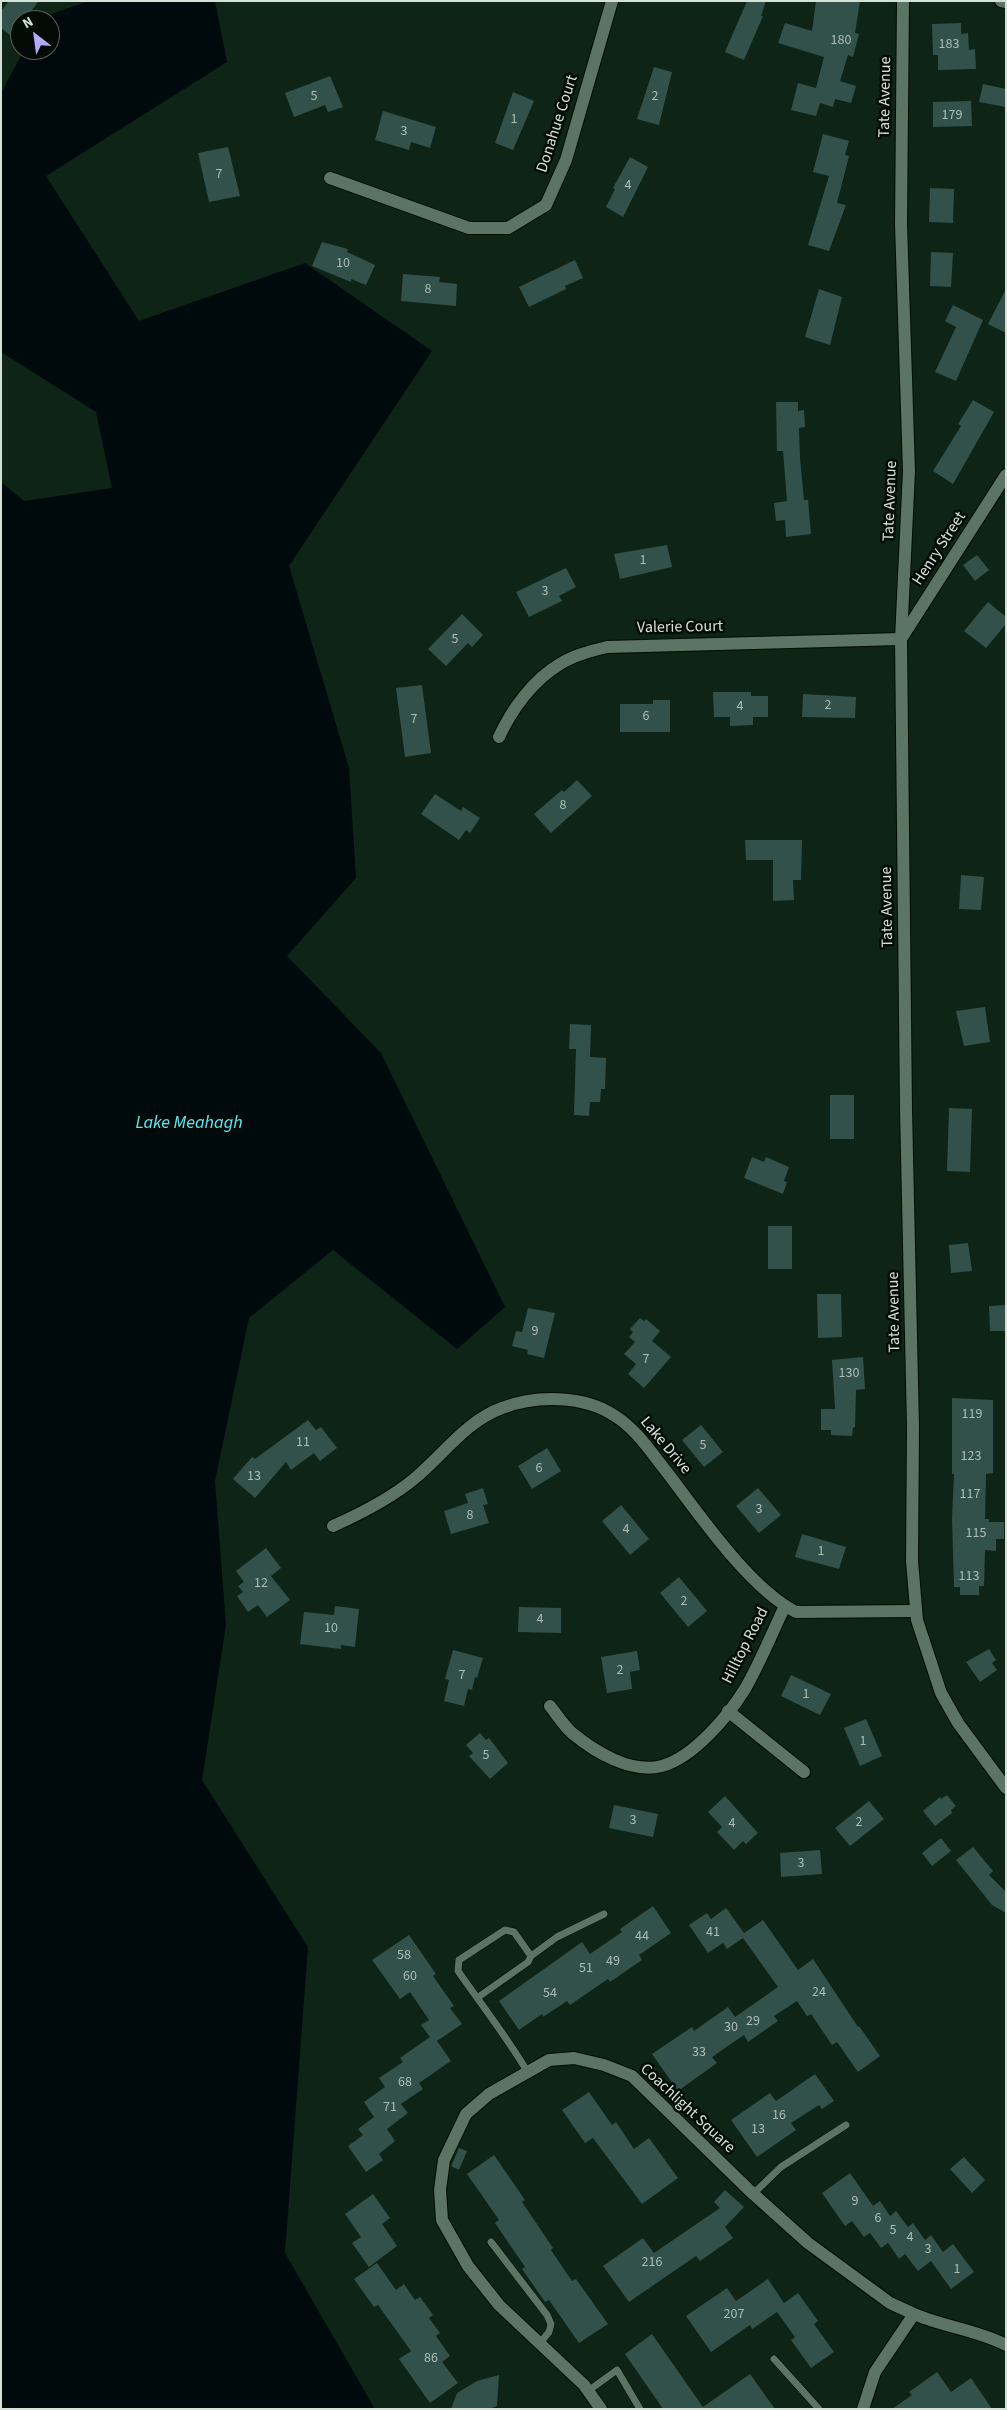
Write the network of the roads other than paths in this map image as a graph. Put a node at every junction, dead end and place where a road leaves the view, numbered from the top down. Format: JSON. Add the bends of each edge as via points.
{"nodes":[{"id":1,"x":612,"y":1,"type":"edge"},
{"id":2,"x":903,"y":1,"type":"edge"},
{"id":3,"x":1001,"y":1,"type":"edge"},
{"id":4,"x":1006,"y":2,"type":"edge"},
{"id":5,"x":330,"y":178,"type":"dead end"},
{"id":6,"x":1006,"y":475,"type":"edge"},
{"id":7,"x":901,"y":639,"type":"junction"},
{"id":8,"x":499,"y":737,"type":"dead end"},
{"id":9,"x":333,"y":1526,"type":"dead end"},
{"id":10,"x":785,"y":1606,"type":"junction"},
{"id":11,"x":916,"y":1611,"type":"junction"},
{"id":12,"x":550,"y":1706,"type":"dead end"},
{"id":13,"x":728,"y":1711,"type":"junction"},
{"id":14,"x":804,"y":1772,"type":"dead end"},
{"id":15,"x":1006,"y":1788,"type":"edge"},
{"id":16,"x":604,"y":1914,"type":"dead end"},
{"id":17,"x":531,"y":1956,"type":"junction"},
{"id":18,"x":477,"y":1998,"type":"junction"},
{"id":19,"x":527,"y":2071,"type":"junction"},
{"id":20,"x":846,"y":2125,"type":"dead end"},
{"id":21,"x":753,"y":2194,"type":"junction"},
{"id":22,"x":491,"y":2242,"type":"dead end"},
{"id":23,"x":914,"y":2314,"type":"junction"},
{"id":24,"x":540,"y":2343,"type":"junction"},
{"id":25,"x":1006,"y":2345,"type":"edge"},
{"id":26,"x":774,"y":2359,"type":"dead end"},
{"id":27,"x":588,"y":2391,"type":"junction"},
{"id":28,"x":601,"y":2409,"type":"edge"},
{"id":29,"x":640,"y":2409,"type":"edge"},
{"id":30,"x":819,"y":2409,"type":"edge"},
{"id":31,"x":863,"y":2409,"type":"edge"}],
"edges":[{"from":1,"to":5,"type":"street","name":"Donahue Court","via":[[566,160],[546,205],[508,228],[469,228]]},
{"from":2,"to":7,"type":"street","name":"Tate Avenue","via":[[901,234],[909,471]]},
{"from":3,"to":4,"type":"street"},
{"from":6,"to":7,"type":"street","name":"Henry Street"},
{"from":7,"to":8,"type":"street","name":"Valerie Court","via":[[607,647],[560,664],[540,679],[509,716]]},
{"from":7,"to":11,"type":"street","name":"Tate Avenue","via":[[913,1427],[912,1561]]},
{"from":9,"to":10,"type":"street","name":"Lake Drive","via":[[370,1509],[414,1479],[476,1421],[502,1408],[525,1402],[563,1399],[594,1406],[615,1416],[644,1442],[712,1532],[766,1592]]},
{"from":10,"to":11,"type":"street","name":"Hilltop Road","via":[[796,1612]]},
{"from":10,"to":13,"type":"street","name":"Hilltop Road","via":[[744,1689]]},
{"from":11,"to":15,"type":"street","name":"Tate Avenue","via":[[941,1693],[958,1723]]},
{"from":12,"to":13,"type":"street","name":"Hilltop Road","via":[[570,1732],[594,1748],[623,1764],[642,1766],[662,1766],[684,1754],[712,1732]]},
{"from":13,"to":14,"type":"street"},
{"from":16,"to":17,"type":"lane","via":[[557,1937]]},
{"from":17,"to":18,"type":"lane","via":[[528,1962]]},
{"from":17,"to":18,"type":"lane","via":[[514,1932],[504,1930],[459,1960],[458,1971]]},
{"from":18,"to":19,"type":"lane","via":[[505,2034]]},
{"from":19,"to":21,"type":"street","name":"Coachlight Square","via":[[549,2060],[574,2058],[632,2076]]},
{"from":19,"to":24,"type":"street","name":"Coachlight Square","via":[[489,2094],[466,2114],[444,2160],[440,2190],[442,2220],[468,2266],[499,2305]]},
{"from":20,"to":21,"type":"lane","via":[[781,2167]]},
{"from":21,"to":23,"type":"street","name":"Coachlight Square","via":[[808,2243],[890,2303]]},
{"from":22,"to":24,"type":"lane","via":[[551,2324]]},
{"from":23,"to":25,"type":"street","name":"Coachlight Square"},
{"from":23,"to":31,"type":"street","via":[[875,2372]]},
{"from":24,"to":27,"type":"street","name":"Coachlight Square"},
{"from":26,"to":30,"type":"lane"},
{"from":27,"to":28,"type":"street","name":"Coachlight Square"},
{"from":27,"to":29,"type":"lane","via":[[617,2370]]}]}
